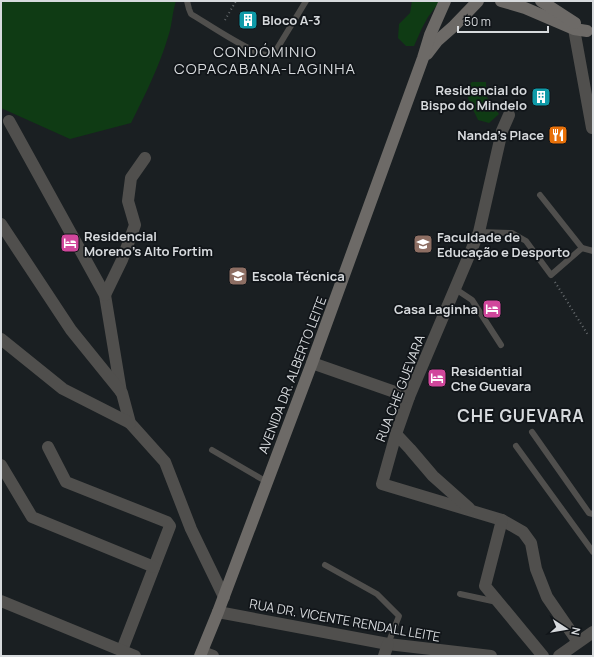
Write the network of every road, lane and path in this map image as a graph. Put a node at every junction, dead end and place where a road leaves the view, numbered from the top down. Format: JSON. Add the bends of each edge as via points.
{"nodes":[{"id":1,"x":188,"y":1,"type":"edge"},
{"id":2,"x":236,"y":1,"type":"edge"},
{"id":3,"x":306,"y":1,"type":"edge"},
{"id":4,"x":445,"y":1,"type":"edge"},
{"id":5,"x":478,"y":1,"type":"edge"},
{"id":6,"x":501,"y":1,"type":"edge"},
{"id":7,"x":541,"y":1,"type":"edge"},
{"id":8,"x":225,"y":20,"type":"dead end"},
{"id":9,"x":574,"y":29,"type":"junction"},
{"id":10,"x":590,"y":32,"type":"edge"},
{"id":11,"x":423,"y":58,"type":"junction"},
{"id":12,"x":508,"y":115,"type":"dead end"},
{"id":13,"x":9,"y":121,"type":"dead end"},
{"id":14,"x":593,"y":131,"type":"edge"},
{"id":15,"x":145,"y":158,"type":"dead end"},
{"id":16,"x":540,"y":195,"type":"dead end"},
{"id":17,"x":1,"y":224,"type":"edge"},
{"id":18,"x":479,"y":232,"type":"junction"},
{"id":19,"x":582,"y":248,"type":"junction"},
{"id":20,"x":593,"y":251,"type":"edge"},
{"id":21,"x":551,"y":275,"type":"junction"},
{"id":22,"x":454,"y":288,"type":"junction"},
{"id":23,"x":105,"y":295,"type":"junction"},
{"id":24,"x":588,"y":336,"type":"dead end"},
{"id":25,"x":1,"y":339,"type":"edge"},
{"id":26,"x":501,"y":345,"type":"dead end"},
{"id":27,"x":312,"y":363,"type":"junction"},
{"id":28,"x":122,"y":393,"type":"junction"},
{"id":29,"x":409,"y":397,"type":"junction"},
{"id":30,"x":130,"y":423,"type":"junction"},
{"id":31,"x":532,"y":432,"type":"dead end"},
{"id":32,"x":396,"y":434,"type":"junction"},
{"id":33,"x":516,"y":446,"type":"dead end"},
{"id":34,"x":48,"y":448,"type":"dead end"},
{"id":35,"x":212,"y":450,"type":"dead end"},
{"id":36,"x":1,"y":465,"type":"edge"},
{"id":37,"x":267,"y":482,"type":"junction"},
{"id":38,"x":471,"y":511,"type":"junction"},
{"id":39,"x":593,"y":514,"type":"edge"},
{"id":40,"x":502,"y":520,"type":"junction"},
{"id":41,"x":593,"y":552,"type":"edge"},
{"id":42,"x":324,"y":565,"type":"dead end"},
{"id":43,"x":154,"y":567,"type":"junction"},
{"id":44,"x":460,"y":594,"type":"dead end"},
{"id":45,"x":224,"y":597,"type":"junction"},
{"id":46,"x":1,"y":601,"type":"edge"},
{"id":47,"x":499,"y":603,"type":"junction"},
{"id":48,"x":218,"y":612,"type":"junction"},
{"id":49,"x":593,"y":632,"type":"edge"},
{"id":50,"x":578,"y":642,"type":"junction"},
{"id":51,"x":388,"y":644,"type":"junction"},
{"id":52,"x":122,"y":650,"type":"junction"},
{"id":53,"x":205,"y":655,"type":"edge"},
{"id":54,"x":135,"y":656,"type":"edge"},
{"id":55,"x":384,"y":656,"type":"edge"},
{"id":56,"x":491,"y":656,"type":"edge"},
{"id":57,"x":543,"y":656,"type":"edge"},
{"id":58,"x":559,"y":656,"type":"edge"}],
"edges":[{"from":1,"to":3,"type":"lane","via":[[191,14],[247,48],[269,55],[275,52]]},
{"from":2,"to":8,"type":"path"},
{"from":4,"to":11,"type":"street","name":"AVENIDA DR. ALBERTO LEITE"},
{"from":5,"to":11,"type":"street","name":"AVENIDA DR. ALBERTO LEITE"},
{"from":6,"to":9,"type":"street","via":[[526,8]]},
{"from":7,"to":10,"type":"street"},
{"from":9,"to":10,"type":"street"},
{"from":9,"to":14,"type":"street"},
{"from":11,"to":27,"type":"street","name":"AVENIDA DR. ALBERTO LEITE"},
{"from":12,"to":18,"type":"street","name":"RUA CHE GUEVARA"},
{"from":13,"to":23,"type":"street"},
{"from":15,"to":23,"type":"street","via":[[131,178],[128,201],[135,225]]},
{"from":16,"to":19,"type":"lane"},
{"from":17,"to":28,"type":"street","via":[[70,330]]},
{"from":18,"to":21,"type":"lane","via":[[512,233],[526,241]]},
{"from":18,"to":22,"type":"street","name":"RUA CHE GUEVARA"},
{"from":19,"to":20,"type":"lane"},
{"from":19,"to":21,"type":"lane"},
{"from":21,"to":24,"type":"path"},
{"from":22,"to":26,"type":"lane","via":[[472,300]]},
{"from":22,"to":29,"type":"street","name":"RUA CHE GUEVARA"},
{"from":23,"to":28,"type":"street"},
{"from":25,"to":30,"type":"street","via":[[63,389]]},
{"from":27,"to":29,"type":"street"},
{"from":27,"to":37,"type":"street","name":"AVENIDA DR. ALBERTO LEITE"},
{"from":28,"to":30,"type":"street"},
{"from":29,"to":32,"type":"street","name":"RUA CHE GUEVARA"},
{"from":30,"to":45,"type":"street","via":[[165,462],[191,529]]},
{"from":31,"to":39,"type":"lane","via":[[589,513]]},
{"from":32,"to":38,"type":"street","via":[[433,476]]},
{"from":32,"to":38,"type":"street","name":"RUA CHE GUEVARA","via":[[382,484]]},
{"from":33,"to":41,"type":"lane"},
{"from":34,"to":43,"type":"street","via":[[66,482],[167,522],[170,526]]},
{"from":35,"to":37,"type":"lane"},
{"from":36,"to":43,"type":"street","via":[[32,517]]},
{"from":37,"to":45,"type":"street","name":"AVENIDA DR. ALBERTO LEITE"},
{"from":38,"to":40,"type":"street","name":"RUA CHE GUEVARA"},
{"from":40,"to":47,"type":"street","via":[[485,586]]},
{"from":40,"to":50,"type":"street","name":"RUA CHE GUEVARA","via":[[523,532],[531,543],[536,569],[547,597]]},
{"from":42,"to":51,"type":"lane","via":[[377,594],[400,616]]},
{"from":43,"to":52,"type":"street"},
{"from":44,"to":47,"type":"lane"},
{"from":45,"to":48,"type":"street","name":"AVENIDA DR. ALBERTO LEITE"},
{"from":46,"to":52,"type":"street"},
{"from":47,"to":57,"type":"street"},
{"from":48,"to":51,"type":"street","name":"RUA DR. VICENTE RENDALL LEITE"},
{"from":48,"to":53,"type":"street","name":"AVENIDA DR. ALBERTO LEITE"},
{"from":49,"to":50,"type":"street"},
{"from":50,"to":58,"type":"street"},
{"from":51,"to":55,"type":"street"},
{"from":51,"to":56,"type":"street","name":"RUA DR. VICENTE RENDALL LEITE"},
{"from":52,"to":54,"type":"street"}]}
